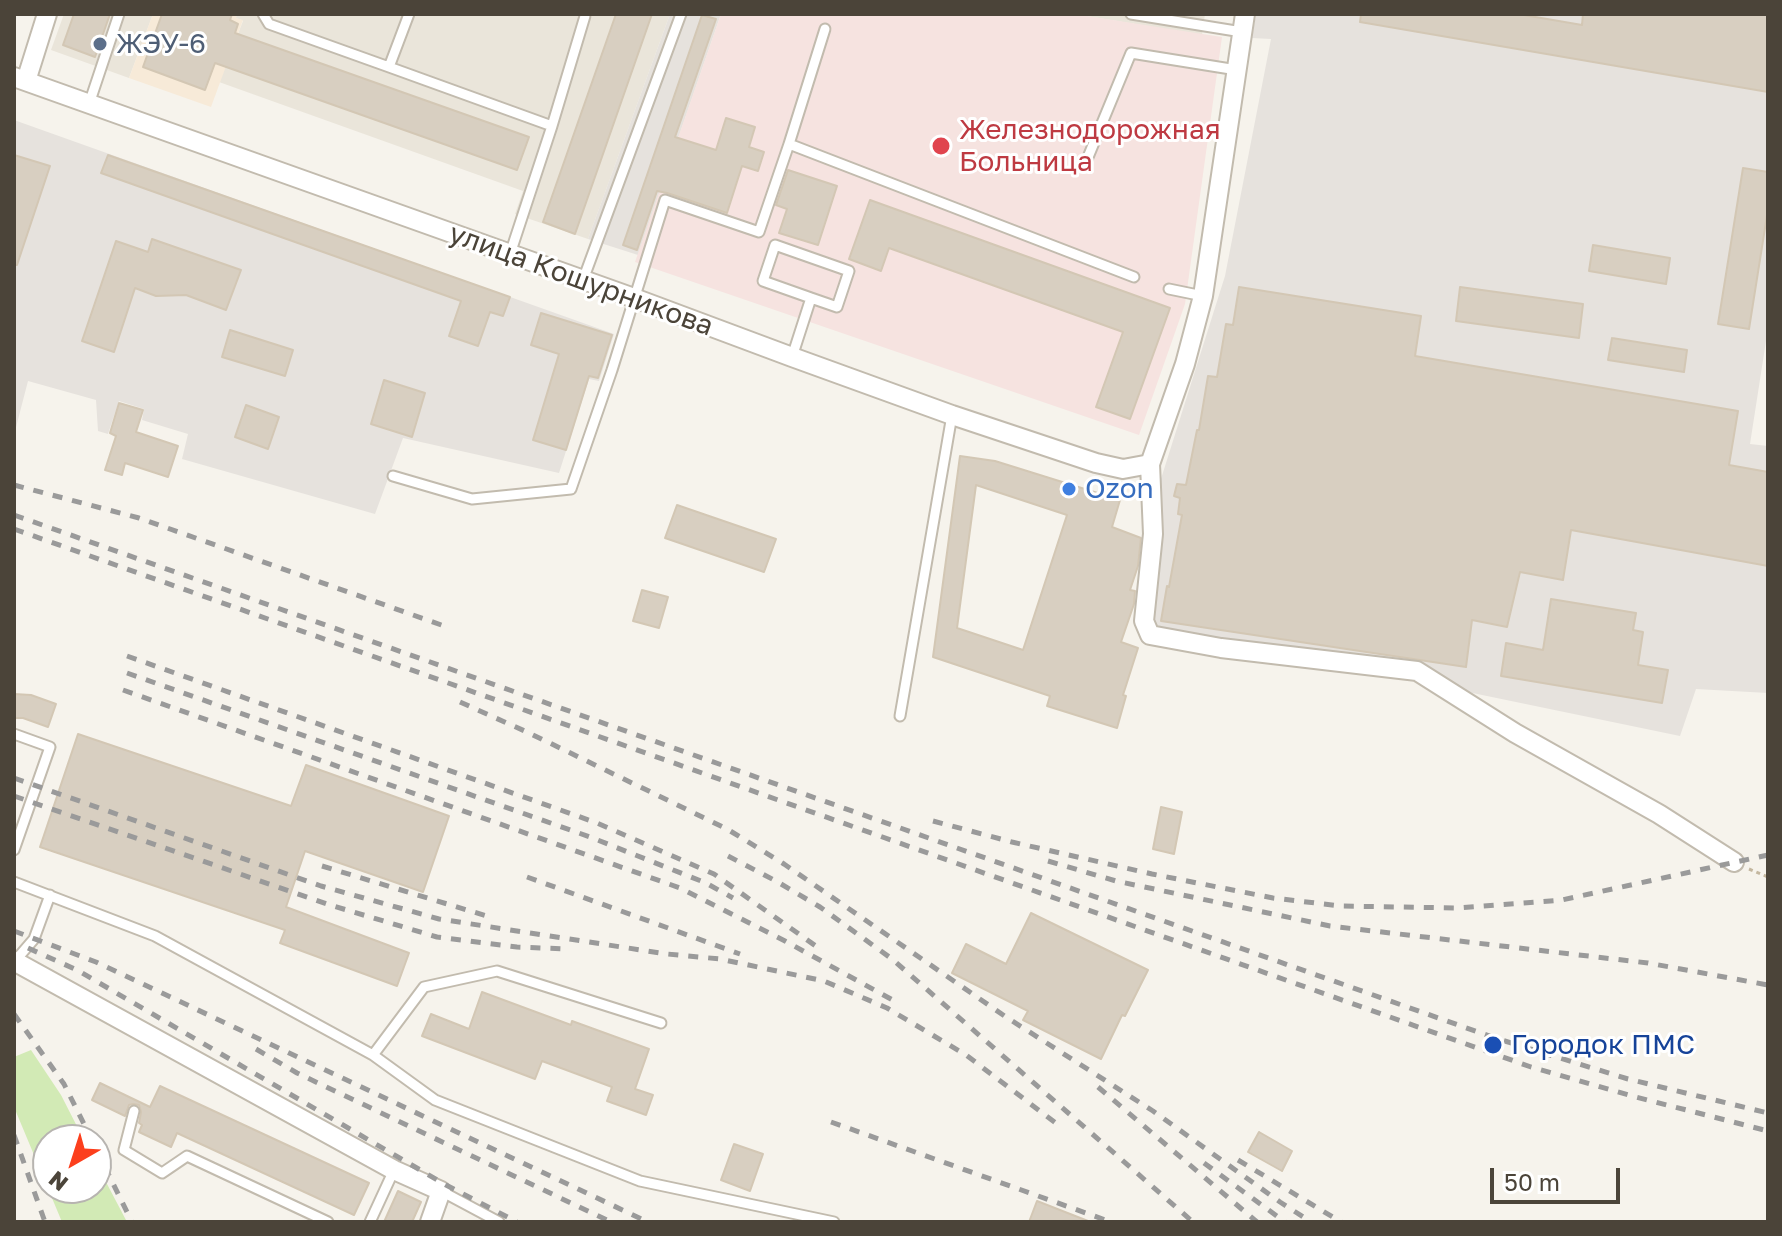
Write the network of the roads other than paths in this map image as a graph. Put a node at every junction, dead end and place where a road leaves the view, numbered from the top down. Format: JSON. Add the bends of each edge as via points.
{"nodes":[{"id":1,"x":47,"y":14,"type":"edge"},
{"id":2,"x":119,"y":14,"type":"edge"},
{"id":3,"x":263,"y":14,"type":"edge"},
{"id":4,"x":409,"y":14,"type":"edge"},
{"id":5,"x":681,"y":14,"type":"edge"},
{"id":6,"x":1131,"y":14,"type":"edge"},
{"id":7,"x":583,"y":15,"type":"edge"},
{"id":8,"x":1244,"y":23,"type":"edge"},
{"id":9,"x":825,"y":29,"type":"dead end"},
{"id":10,"x":389,"y":67,"type":"junction"},
{"id":11,"x":1237,"y":70,"type":"junction"},
{"id":12,"x":20,"y":79,"type":"edge"},
{"id":13,"x":89,"y":104,"type":"junction"},
{"id":14,"x":552,"y":126,"type":"junction"},
{"id":15,"x":789,"y":144,"type":"junction"},
{"id":16,"x":1086,"y":162,"type":"dead end"},
{"id":17,"x":510,"y":254,"type":"junction"},
{"id":18,"x":1134,"y":277,"type":"dead end"},
{"id":19,"x":583,"y":280,"type":"junction"},
{"id":20,"x":1169,"y":289,"type":"dead end"},
{"id":21,"x":1203,"y":296,"type":"junction"},
{"id":22,"x":634,"y":298,"type":"junction"},
{"id":23,"x":811,"y":298,"type":"junction"},
{"id":24,"x":792,"y":357,"type":"junction"},
{"id":25,"x":952,"y":415,"type":"junction"},
{"id":26,"x":1150,"y":464,"type":"junction"},
{"id":27,"x":393,"y":476,"type":"dead end"},
{"id":28,"x":900,"y":716,"type":"dead end"},
{"id":29,"x":14,"y":734,"type":"edge"},
{"id":30,"x":14,"y":850,"type":"edge"},
{"id":31,"x":1734,"y":862,"type":"dead end"},
{"id":32,"x":14,"y":882,"type":"edge"},
{"id":33,"x":50,"y":895,"type":"junction"},
{"id":34,"x":14,"y":961,"type":"edge"},
{"id":35,"x":661,"y":1023,"type":"dead end"},
{"id":36,"x":373,"y":1055,"type":"junction"},
{"id":37,"x":134,"y":1111,"type":"dead end"},
{"id":38,"x":394,"y":1170,"type":"junction"},
{"id":39,"x":441,"y":1191,"type":"junction"},
{"id":40,"x":328,"y":1222,"type":"edge"},
{"id":41,"x":370,"y":1222,"type":"edge"},
{"id":42,"x":430,"y":1222,"type":"edge"},
{"id":43,"x":499,"y":1222,"type":"edge"},
{"id":44,"x":834,"y":1222,"type":"edge"}],
"edges":[{"from":1,"to":12,"type":"street"},
{"from":2,"to":13,"type":"lane"},
{"from":3,"to":10,"type":"lane","via":[[269,24]]},
{"from":4,"to":10,"type":"lane"},
{"from":5,"to":19,"type":"lane"},
{"from":6,"to":8,"type":"lane"},
{"from":7,"to":14,"type":"lane"},
{"from":8,"to":11,"type":"street"},
{"from":9,"to":15,"type":"lane"},
{"from":10,"to":14,"type":"lane"},
{"from":11,"to":16,"type":"lane","via":[[1131,53]]},
{"from":11,"to":21,"type":"street"},
{"from":12,"to":13,"type":"street","name":"улица Кошурникова"},
{"from":13,"to":17,"type":"street","name":"улица Кошурникова"},
{"from":14,"to":17,"type":"lane"},
{"from":15,"to":18,"type":"lane"},
{"from":15,"to":22,"type":"lane","via":[[759,232],[665,200]]},
{"from":17,"to":19,"type":"street","name":"улица Кошурникова"},
{"from":19,"to":22,"type":"street","name":"улица Кошурникова"},
{"from":20,"to":21,"type":"lane"},
{"from":21,"to":26,"type":"street"},
{"from":22,"to":24,"type":"street","name":"улица Кошурникова"},
{"from":22,"to":27,"type":"lane","via":[[571,489],[472,499]]},
{"from":23,"to":23,"type":"lane","via":[[837,307],[849,271],[775,245],[763,281]]},
{"from":23,"to":24,"type":"lane"},
{"from":24,"to":25,"type":"street","name":"улица Кошурникова"},
{"from":25,"to":26,"type":"street","name":"улица Кошурникова","via":[[1096,463],[1123,469]]},
{"from":25,"to":28,"type":"lane"},
{"from":26,"to":31,"type":"street","via":[[1154,523],[1144,621],[1150,635],[1417,671]]},
{"from":29,"to":30,"type":"lane","via":[[50,747]]},
{"from":32,"to":33,"type":"lane"},
{"from":33,"to":34,"type":"lane","via":[[34,939]]},
{"from":33,"to":36,"type":"lane","via":[[155,936]]},
{"from":34,"to":38,"type":"street"},
{"from":35,"to":36,"type":"lane","via":[[497,971],[424,987]]},
{"from":36,"to":44,"type":"lane","via":[[435,1100],[640,1181]]},
{"from":37,"to":40,"type":"lane","via":[[124,1150],[162,1173],[187,1156]]},
{"from":38,"to":39,"type":"street"},
{"from":38,"to":41,"type":"lane"},
{"from":39,"to":42,"type":"street"},
{"from":39,"to":43,"type":"lane"}]}
